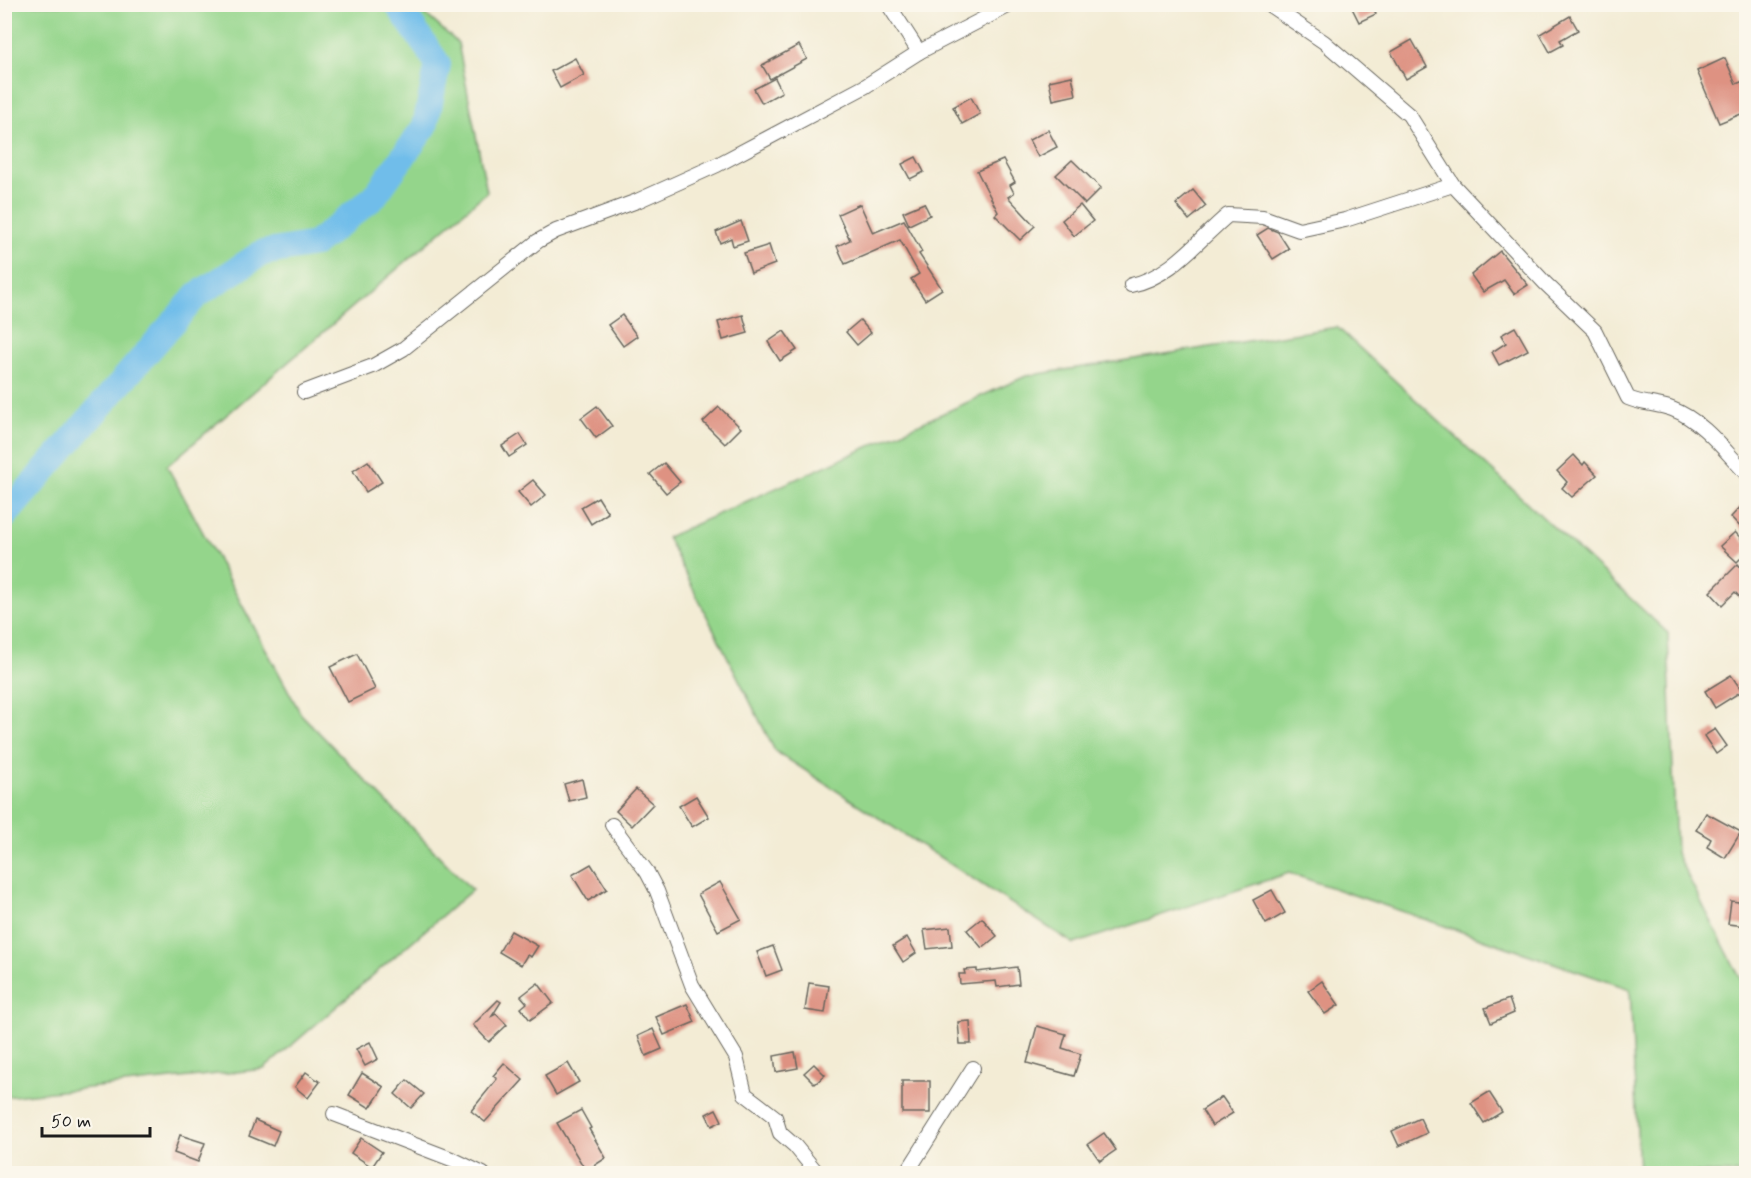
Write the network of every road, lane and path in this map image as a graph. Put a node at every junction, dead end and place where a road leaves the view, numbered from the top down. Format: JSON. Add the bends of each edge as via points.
{"nodes":[{"id":1,"x":888,"y":4,"type":"edge"},
{"id":2,"x":1012,"y":4,"type":"edge"},
{"id":3,"x":1268,"y":4,"type":"edge"},
{"id":4,"x":919,"y":52,"type":"junction"},
{"id":5,"x":1453,"y":185,"type":"junction"},
{"id":6,"x":1131,"y":285,"type":"dead end"},
{"id":7,"x":304,"y":392,"type":"dead end"},
{"id":8,"x":1746,"y":473,"type":"edge"},
{"id":9,"x":612,"y":825,"type":"dead end"},
{"id":10,"x":1746,"y":889,"type":"edge"},
{"id":11,"x":1743,"y":894,"type":"dead end"},
{"id":12,"x":974,"y":1068,"type":"dead end"},
{"id":13,"x":334,"y":1114,"type":"dead end"},
{"id":14,"x":483,"y":1173,"type":"edge"},
{"id":15,"x":818,"y":1173,"type":"edge"},
{"id":16,"x":906,"y":1173,"type":"edge"}],
"edges":[{"from":1,"to":4,"type":"street"},
{"from":2,"to":4,"type":"street"},
{"from":3,"to":5,"type":"street","via":[[1324,42],[1409,114]]},
{"from":4,"to":7,"type":"street","via":[[864,87],[717,165],[556,231],[538,241],[403,349],[373,366]]},
{"from":5,"to":6,"type":"street","via":[[1345,220],[1299,230],[1263,217],[1228,215],[1202,242],[1169,266],[1144,282]]},
{"from":5,"to":8,"type":"street","via":[[1595,331],[1628,398],[1673,409],[1703,429]]},
{"from":9,"to":15,"type":"street","via":[[657,891],[692,985],[736,1057],[745,1094],[774,1117],[780,1133]]},
{"from":10,"to":11,"type":"path"},
{"from":12,"to":16,"type":"street"},
{"from":13,"to":14,"type":"street"}]}
